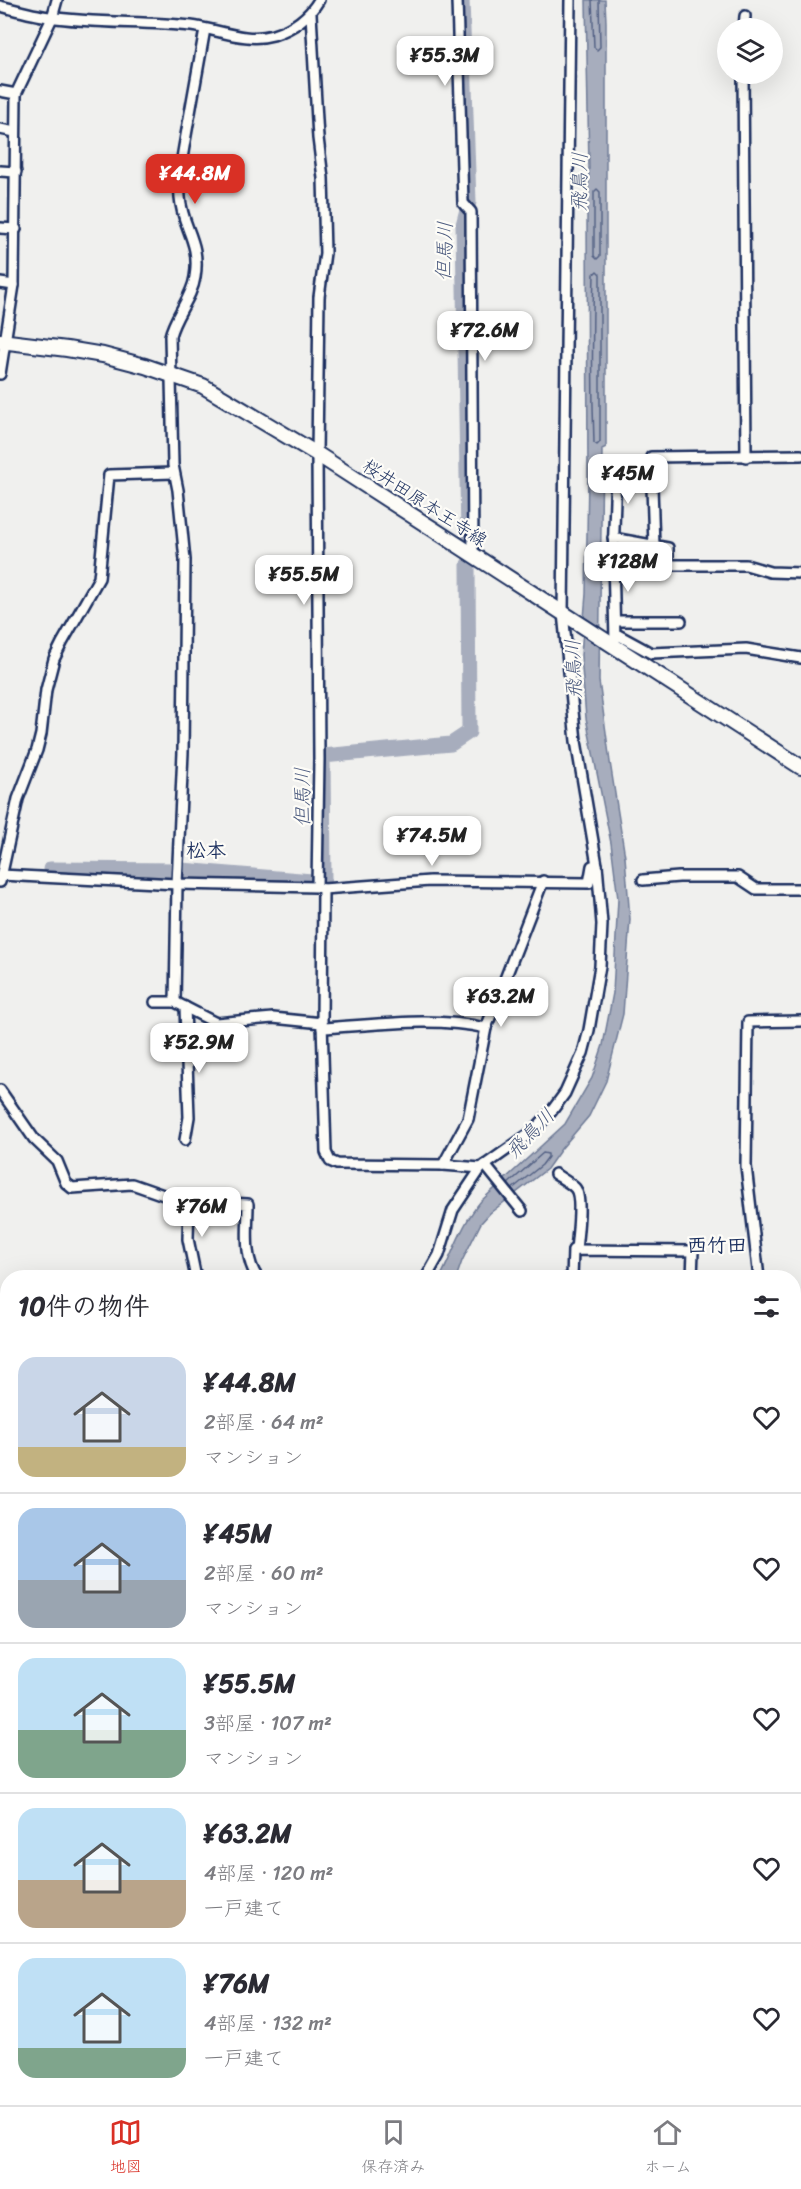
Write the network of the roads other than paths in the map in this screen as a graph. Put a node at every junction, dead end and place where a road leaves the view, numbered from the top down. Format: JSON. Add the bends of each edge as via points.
{"nodes":[{"id":1,"x":3,"y":0,"type":"edge"},
{"id":2,"x":57,"y":0,"type":"edge"},
{"id":3,"x":319,"y":0,"type":"edge"},
{"id":4,"x":457,"y":0,"type":"edge"},
{"id":5,"x":570,"y":0,"type":"edge"},
{"id":6,"x":0,"y":6,"type":"edge"},
{"id":7,"x":311,"y":14,"type":"junction"},
{"id":8,"x":52,"y":18,"type":"junction"},
{"id":9,"x":205,"y":29,"type":"junction"},
{"id":10,"x":743,"y":84,"type":"edge"},
{"id":11,"x":0,"y":91,"type":"edge"},
{"id":12,"x":16,"y":94,"type":"junction"},
{"id":13,"x":0,"y":129,"type":"edge"},
{"id":14,"x":15,"y":132,"type":"junction"},
{"id":15,"x":0,"y":171,"type":"edge"},
{"id":16,"x":15,"y":172,"type":"junction"},
{"id":17,"x":0,"y":228,"type":"edge"},
{"id":18,"x":16,"y":229,"type":"junction"},
{"id":19,"x":0,"y":283,"type":"edge"},
{"id":20,"x":14,"y":285,"type":"junction"},
{"id":21,"x":2,"y":340,"type":"edge"},
{"id":22,"x":0,"y":374,"type":"edge"},
{"id":23,"x":170,"y":374,"type":"junction"},
{"id":24,"x":317,"y":454,"type":"junction"},
{"id":25,"x":801,"y":455,"type":"edge"},
{"id":26,"x":746,"y":457,"type":"junction"},
{"id":27,"x":616,"y":471,"type":"dead end"},
{"id":28,"x":174,"y":473,"type":"junction"},
{"id":29,"x":614,"y":538,"type":"junction"},
{"id":30,"x":654,"y":546,"type":"junction"},
{"id":31,"x":472,"y":555,"type":"junction"},
{"id":32,"x":801,"y":573,"type":"edge"},
{"id":33,"x":562,"y":613,"type":"junction"},
{"id":34,"x":615,"y":621,"type":"junction"},
{"id":35,"x":681,"y":621,"type":"dead end"},
{"id":36,"x":615,"y":642,"type":"junction"},
{"id":37,"x":801,"y":658,"type":"edge"},
{"id":38,"x":801,"y":767,"type":"edge"},
{"id":39,"x":597,"y":865,"type":"junction"},
{"id":40,"x":1,"y":878,"type":"edge"},
{"id":41,"x":643,"y":880,"type":"dead end"},
{"id":42,"x":543,"y":881,"type":"junction"},
{"id":43,"x":177,"y":884,"type":"junction"},
{"id":44,"x":320,"y":888,"type":"junction"},
{"id":45,"x":801,"y":889,"type":"edge"},
{"id":46,"x":155,"y":1002,"type":"dead end"},
{"id":47,"x":175,"y":1002,"type":"junction"},
{"id":48,"x":184,"y":1007,"type":"junction"},
{"id":49,"x":801,"y":1021,"type":"edge"},
{"id":50,"x":322,"y":1025,"type":"junction"},
{"id":51,"x":486,"y":1028,"type":"junction"},
{"id":52,"x":0,"y":1090,"type":"edge"},
{"id":53,"x":185,"y":1140,"type":"dead end"},
{"id":54,"x":443,"y":1165,"type":"junction"},
{"id":55,"x":483,"y":1167,"type":"junction"},
{"id":56,"x":555,"y":1174,"type":"dead end"},
{"id":57,"x":189,"y":1201,"type":"junction"},
{"id":58,"x":521,"y":1209,"type":"dead end"},
{"id":59,"x":576,"y":1250,"type":"junction"},
{"id":60,"x":194,"y":1270,"type":"edge"},
{"id":61,"x":252,"y":1270,"type":"edge"},
{"id":62,"x":431,"y":1270,"type":"edge"},
{"id":63,"x":572,"y":1270,"type":"edge"},
{"id":64,"x":692,"y":1270,"type":"edge"},
{"id":65,"x":758,"y":1270,"type":"edge"}],
"edges":[{"from":1,"to":6,"type":"street"},
{"from":2,"to":8,"type":"street"},
{"from":3,"to":7,"type":"street"},
{"from":4,"to":31,"type":"street","via":[[463,203],[471,212]]},
{"from":5,"to":33,"type":"street"},
{"from":6,"to":8,"type":"street"},
{"from":7,"to":9,"type":"street","via":[[272,35],[252,37]]},
{"from":7,"to":24,"type":"street","via":[[325,253],[319,297]]},
{"from":8,"to":9,"type":"street"},
{"from":8,"to":12,"type":"street"},
{"from":9,"to":23,"type":"street","via":[[180,171],[182,212],[197,257],[195,280],[170,336]]},
{"from":10,"to":26,"type":"street"},
{"from":11,"to":12,"type":"street"},
{"from":12,"to":14,"type":"street"},
{"from":13,"to":14,"type":"street"},
{"from":14,"to":16,"type":"street"},
{"from":15,"to":16,"type":"street"},
{"from":16,"to":18,"type":"street"},
{"from":17,"to":18,"type":"street"},
{"from":18,"to":20,"type":"street"},
{"from":19,"to":20,"type":"street"},
{"from":20,"to":21,"type":"street"},
{"from":21,"to":22,"type":"street"},
{"from":21,"to":23,"type":"main road","name":"桜井田原本王寺線","via":[[103,355]]},
{"from":23,"to":24,"type":"main road","name":"桜井田原本王寺線","via":[[212,391]]},
{"from":23,"to":28,"type":"street"},
{"from":24,"to":31,"type":"main road","name":"桜井田原本王寺線"},
{"from":24,"to":44,"type":"street"},
{"from":25,"to":26,"type":"street"},
{"from":26,"to":30,"type":"street","via":[[651,457]]},
{"from":27,"to":29,"type":"street"},
{"from":28,"to":40,"type":"street","via":[[109,475],[99,578],[54,659],[46,690],[42,734],[18,799]]},
{"from":28,"to":43,"type":"street","via":[[185,560]]},
{"from":29,"to":30,"type":"street"},
{"from":29,"to":34,"type":"street"},
{"from":30,"to":32,"type":"street","via":[[668,548],[668,565],[746,564],[770,572]]},
{"from":31,"to":33,"type":"main road","name":"桜井田原本王寺線"},
{"from":33,"to":36,"type":"main road","name":"桜井田原本王寺線"},
{"from":33,"to":39,"type":"street","via":[[576,741]]},
{"from":34,"to":35,"type":"street"},
{"from":34,"to":36,"type":"street"},
{"from":36,"to":37,"type":"street","via":[[651,653],[746,649]]},
{"from":36,"to":38,"type":"main road","name":"桜井田原本王寺線"},
{"from":39,"to":42,"type":"street","via":[[592,866],[589,883]]},
{"from":39,"to":55,"type":"street","via":[[602,924],[600,966],[583,1053],[565,1093],[551,1112],[532,1132]]},
{"from":40,"to":43,"type":"street"},
{"from":41,"to":45,"type":"street","via":[[738,877],[756,889]]},
{"from":42,"to":44,"type":"street","via":[[430,881]]},
{"from":42,"to":51,"type":"street"},
{"from":43,"to":44,"type":"street"},
{"from":43,"to":47,"type":"street"},
{"from":44,"to":50,"type":"street"},
{"from":46,"to":47,"type":"street"},
{"from":47,"to":48,"type":"street"},
{"from":48,"to":50,"type":"street","via":[[216,1023],[273,1018]]},
{"from":48,"to":53,"type":"street","via":[[189,1117]]},
{"from":49,"to":65,"type":"street","via":[[748,1022],[746,1166]]},
{"from":50,"to":51,"type":"street","via":[[465,1023]]},
{"from":50,"to":54,"type":"street","via":[[326,1152],[330,1161]]},
{"from":51,"to":54,"type":"street","via":[[468,1119]]},
{"from":52,"to":57,"type":"street","via":[[34,1139],[57,1161],[72,1188],[132,1184]]},
{"from":54,"to":55,"type":"street"},
{"from":55,"to":58,"type":"street"},
{"from":55,"to":62,"type":"street","via":[[453,1210]]},
{"from":56,"to":59,"type":"street","via":[[577,1193]]},
{"from":57,"to":60,"type":"street","via":[[188,1239]]},
{"from":57,"to":61,"type":"street","via":[[248,1204]]},
{"from":59,"to":63,"type":"street"},
{"from":59,"to":64,"type":"street","via":[[693,1251]]}]}
